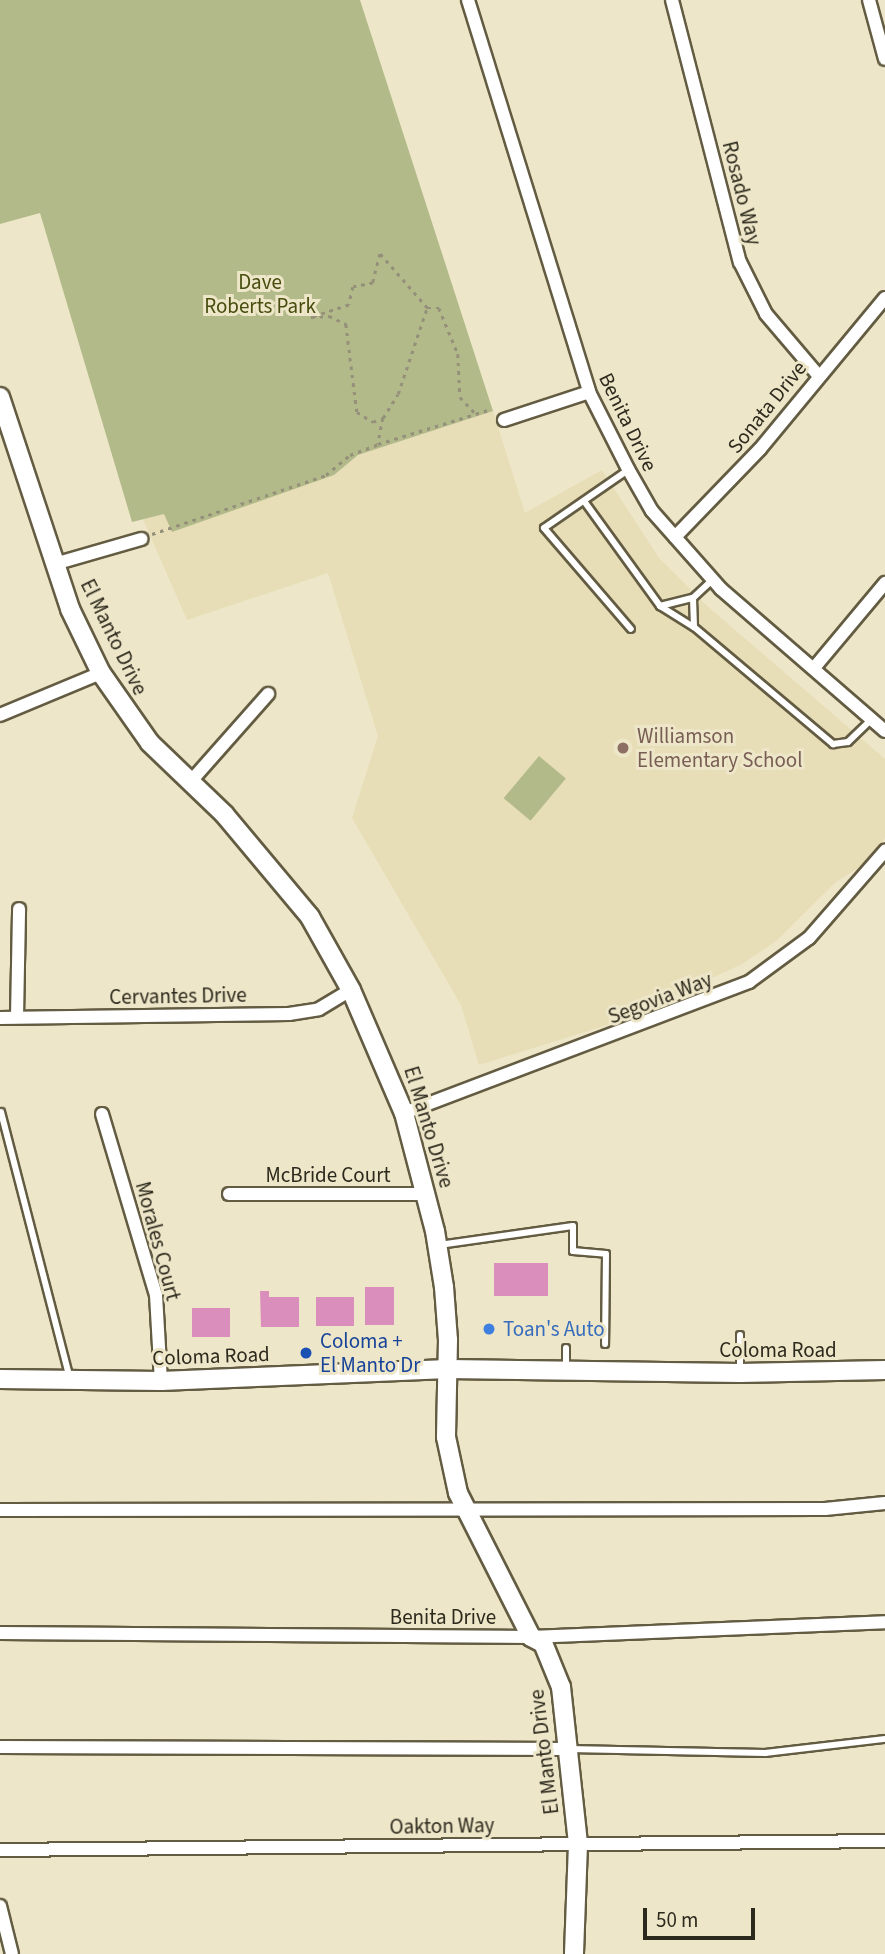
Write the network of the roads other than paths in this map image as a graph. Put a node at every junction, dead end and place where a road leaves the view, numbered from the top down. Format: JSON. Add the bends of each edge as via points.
{"nodes":[{"id":1,"x":468,"y":0,"type":"edge"},
{"id":2,"x":672,"y":0,"type":"edge"},
{"id":3,"x":869,"y":0,"type":"edge"},
{"id":4,"x":885,"y":59,"type":"edge"},
{"id":5,"x":885,"y":298,"type":"edge"},
{"id":6,"x":818,"y":375,"type":"junction"},
{"id":7,"x":589,"y":392,"type":"junction"},
{"id":8,"x":0,"y":397,"type":"edge"},
{"id":9,"x":504,"y":419,"type":"dead end"},
{"id":10,"x":628,"y":469,"type":"junction"},
{"id":11,"x":584,"y":500,"type":"junction"},
{"id":12,"x":675,"y":537,"type":"junction"},
{"id":13,"x":141,"y":538,"type":"road end"},
{"id":14,"x":54,"y":564,"type":"junction"},
{"id":15,"x":712,"y":580,"type":"junction"},
{"id":16,"x":885,"y":583,"type":"edge"},
{"id":17,"x":693,"y":598,"type":"junction"},
{"id":18,"x":660,"y":606,"type":"junction"},
{"id":19,"x":694,"y":627,"type":"junction"},
{"id":20,"x":631,"y":629,"type":"dead end"},
{"id":21,"x":814,"y":668,"type":"junction"},
{"id":22,"x":101,"y":673,"type":"junction"},
{"id":23,"x":268,"y":694,"type":"dead end"},
{"id":24,"x":0,"y":715,"type":"edge"},
{"id":25,"x":872,"y":719,"type":"junction"},
{"id":26,"x":885,"y":731,"type":"edge"},
{"id":27,"x":192,"y":780,"type":"junction"},
{"id":28,"x":885,"y":851,"type":"edge"},
{"id":29,"x":19,"y":908,"type":"dead end"},
{"id":30,"x":351,"y":990,"type":"junction"},
{"id":31,"x":17,"y":1017,"type":"junction"},
{"id":32,"x":0,"y":1018,"type":"edge"},
{"id":33,"x":1,"y":1112,"type":"edge"},
{"id":34,"x":404,"y":1112,"type":"junction"},
{"id":35,"x":102,"y":1114,"type":"dead end"},
{"id":36,"x":229,"y":1194,"type":"dead end"},
{"id":37,"x":427,"y":1194,"type":"junction"},
{"id":38,"x":437,"y":1245,"type":"junction"},
{"id":39,"x":740,"y":1335,"type":"dead end"},
{"id":40,"x":605,"y":1344,"type":"dead end"},
{"id":41,"x":566,"y":1348,"type":"dead end"},
{"id":42,"x":448,"y":1369,"type":"junction"},
{"id":43,"x":565,"y":1370,"type":"junction"},
{"id":44,"x":885,"y":1370,"type":"edge"},
{"id":45,"x":740,"y":1373,"type":"junction"},
{"id":46,"x":0,"y":1379,"type":"edge"},
{"id":47,"x":70,"y":1380,"type":"junction"},
{"id":48,"x":161,"y":1381,"type":"junction"},
{"id":49,"x":885,"y":1503,"type":"edge"},
{"id":50,"x":464,"y":1508,"type":"junction"},
{"id":51,"x":0,"y":1510,"type":"edge"},
{"id":52,"x":885,"y":1622,"type":"edge"},
{"id":53,"x":0,"y":1633,"type":"edge"},
{"id":54,"x":531,"y":1637,"type":"junction"},
{"id":55,"x":885,"y":1739,"type":"edge"},
{"id":56,"x":0,"y":1747,"type":"edge"},
{"id":57,"x":568,"y":1749,"type":"junction"},
{"id":58,"x":885,"y":1842,"type":"edge"},
{"id":59,"x":578,"y":1844,"type":"junction"},
{"id":60,"x":0,"y":1850,"type":"edge"},
{"id":61,"x":0,"y":1906,"type":"edge"},
{"id":62,"x":12,"y":1954,"type":"edge"},
{"id":63,"x":574,"y":1954,"type":"edge"}],
"edges":[{"from":1,"to":7,"type":"street","name":"Benita Drive"},
{"from":2,"to":6,"type":"street","name":"Rosado Way","via":[[740,262],[766,314]]},
{"from":3,"to":4,"type":"street"},
{"from":5,"to":6,"type":"street","name":"Sonata Drive"},
{"from":6,"to":12,"type":"street","name":"Sonata Drive","via":[[760,449]]},
{"from":7,"to":9,"type":"street"},
{"from":7,"to":10,"type":"street","name":"Benita Drive"},
{"from":8,"to":14,"type":"street","name":"El Manto Drive"},
{"from":10,"to":11,"type":"lane"},
{"from":10,"to":12,"type":"street","name":"Benita Drive"},
{"from":11,"to":18,"type":"lane"},
{"from":11,"to":20,"type":"lane","via":[[544,528]]},
{"from":12,"to":15,"type":"street","name":"Benita Drive"},
{"from":13,"to":14,"type":"street"},
{"from":14,"to":22,"type":"street","name":"El Manto Drive"},
{"from":15,"to":17,"type":"lane"},
{"from":15,"to":21,"type":"street","name":"Benita Drive"},
{"from":16,"to":21,"type":"street"},
{"from":17,"to":18,"type":"lane"},
{"from":17,"to":19,"type":"lane"},
{"from":18,"to":19,"type":"lane"},
{"from":19,"to":25,"type":"lane","via":[[832,744],[848,743]]},
{"from":21,"to":25,"type":"street","name":"Benita Drive"},
{"from":22,"to":24,"type":"street"},
{"from":22,"to":27,"type":"street","name":"El Manto Drive","via":[[150,743]]},
{"from":23,"to":27,"type":"street"},
{"from":25,"to":26,"type":"street","name":"Benita Drive"},
{"from":27,"to":30,"type":"street","name":"El Manto Drive","via":[[282,879],[316,926]]},
{"from":28,"to":34,"type":"street","name":"Segovia Way","via":[[809,938],[749,982]]},
{"from":29,"to":31,"type":"street"},
{"from":30,"to":31,"type":"street","name":"Cervantes Drive","via":[[319,1009],[289,1014]]},
{"from":30,"to":34,"type":"street","name":"El Manto Drive"},
{"from":31,"to":32,"type":"street","name":"Cervantes Drive"},
{"from":33,"to":47,"type":"lane"},
{"from":34,"to":37,"type":"street","name":"El Manto Drive"},
{"from":35,"to":48,"type":"street","name":"Morales Court","via":[[156,1294]]},
{"from":36,"to":37,"type":"street","name":"McBride Court"},
{"from":37,"to":38,"type":"street","name":"El Manto Drive"},
{"from":38,"to":40,"type":"lane","via":[[573,1226],[573,1251],[606,1254]]},
{"from":38,"to":42,"type":"street","name":"El Manto Drive"},
{"from":39,"to":45,"type":"lane"},
{"from":41,"to":43,"type":"lane"},
{"from":42,"to":43,"type":"street","name":"Coloma Road"},
{"from":42,"to":48,"type":"street","name":"Coloma Road"},
{"from":42,"to":50,"type":"street","name":"El Manto Drive","via":[[446,1437]]},
{"from":43,"to":45,"type":"street","name":"Coloma Road"},
{"from":44,"to":45,"type":"street","name":"Coloma Road"},
{"from":46,"to":47,"type":"street","name":"Coloma Road"},
{"from":47,"to":48,"type":"street","name":"Coloma Road"},
{"from":49,"to":50,"type":"street","via":[[811,1509]]},
{"from":50,"to":51,"type":"street"},
{"from":50,"to":54,"type":"street","name":"El Manto Drive"},
{"from":52,"to":54,"type":"street","name":"Benita Drive"},
{"from":53,"to":54,"type":"street","name":"Benita Drive"},
{"from":54,"to":57,"type":"street","name":"El Manto Drive","via":[[543,1643],[554,1665]]},
{"from":55,"to":57,"type":"lane","via":[[765,1753]]},
{"from":56,"to":57,"type":"street"},
{"from":57,"to":59,"type":"street","name":"El Manto Drive"},
{"from":58,"to":59,"type":"street","name":"Oakton Way"},
{"from":59,"to":60,"type":"street","name":"Oakton Way"},
{"from":59,"to":63,"type":"street","name":"El Manto Drive"},
{"from":61,"to":62,"type":"street"}]}
